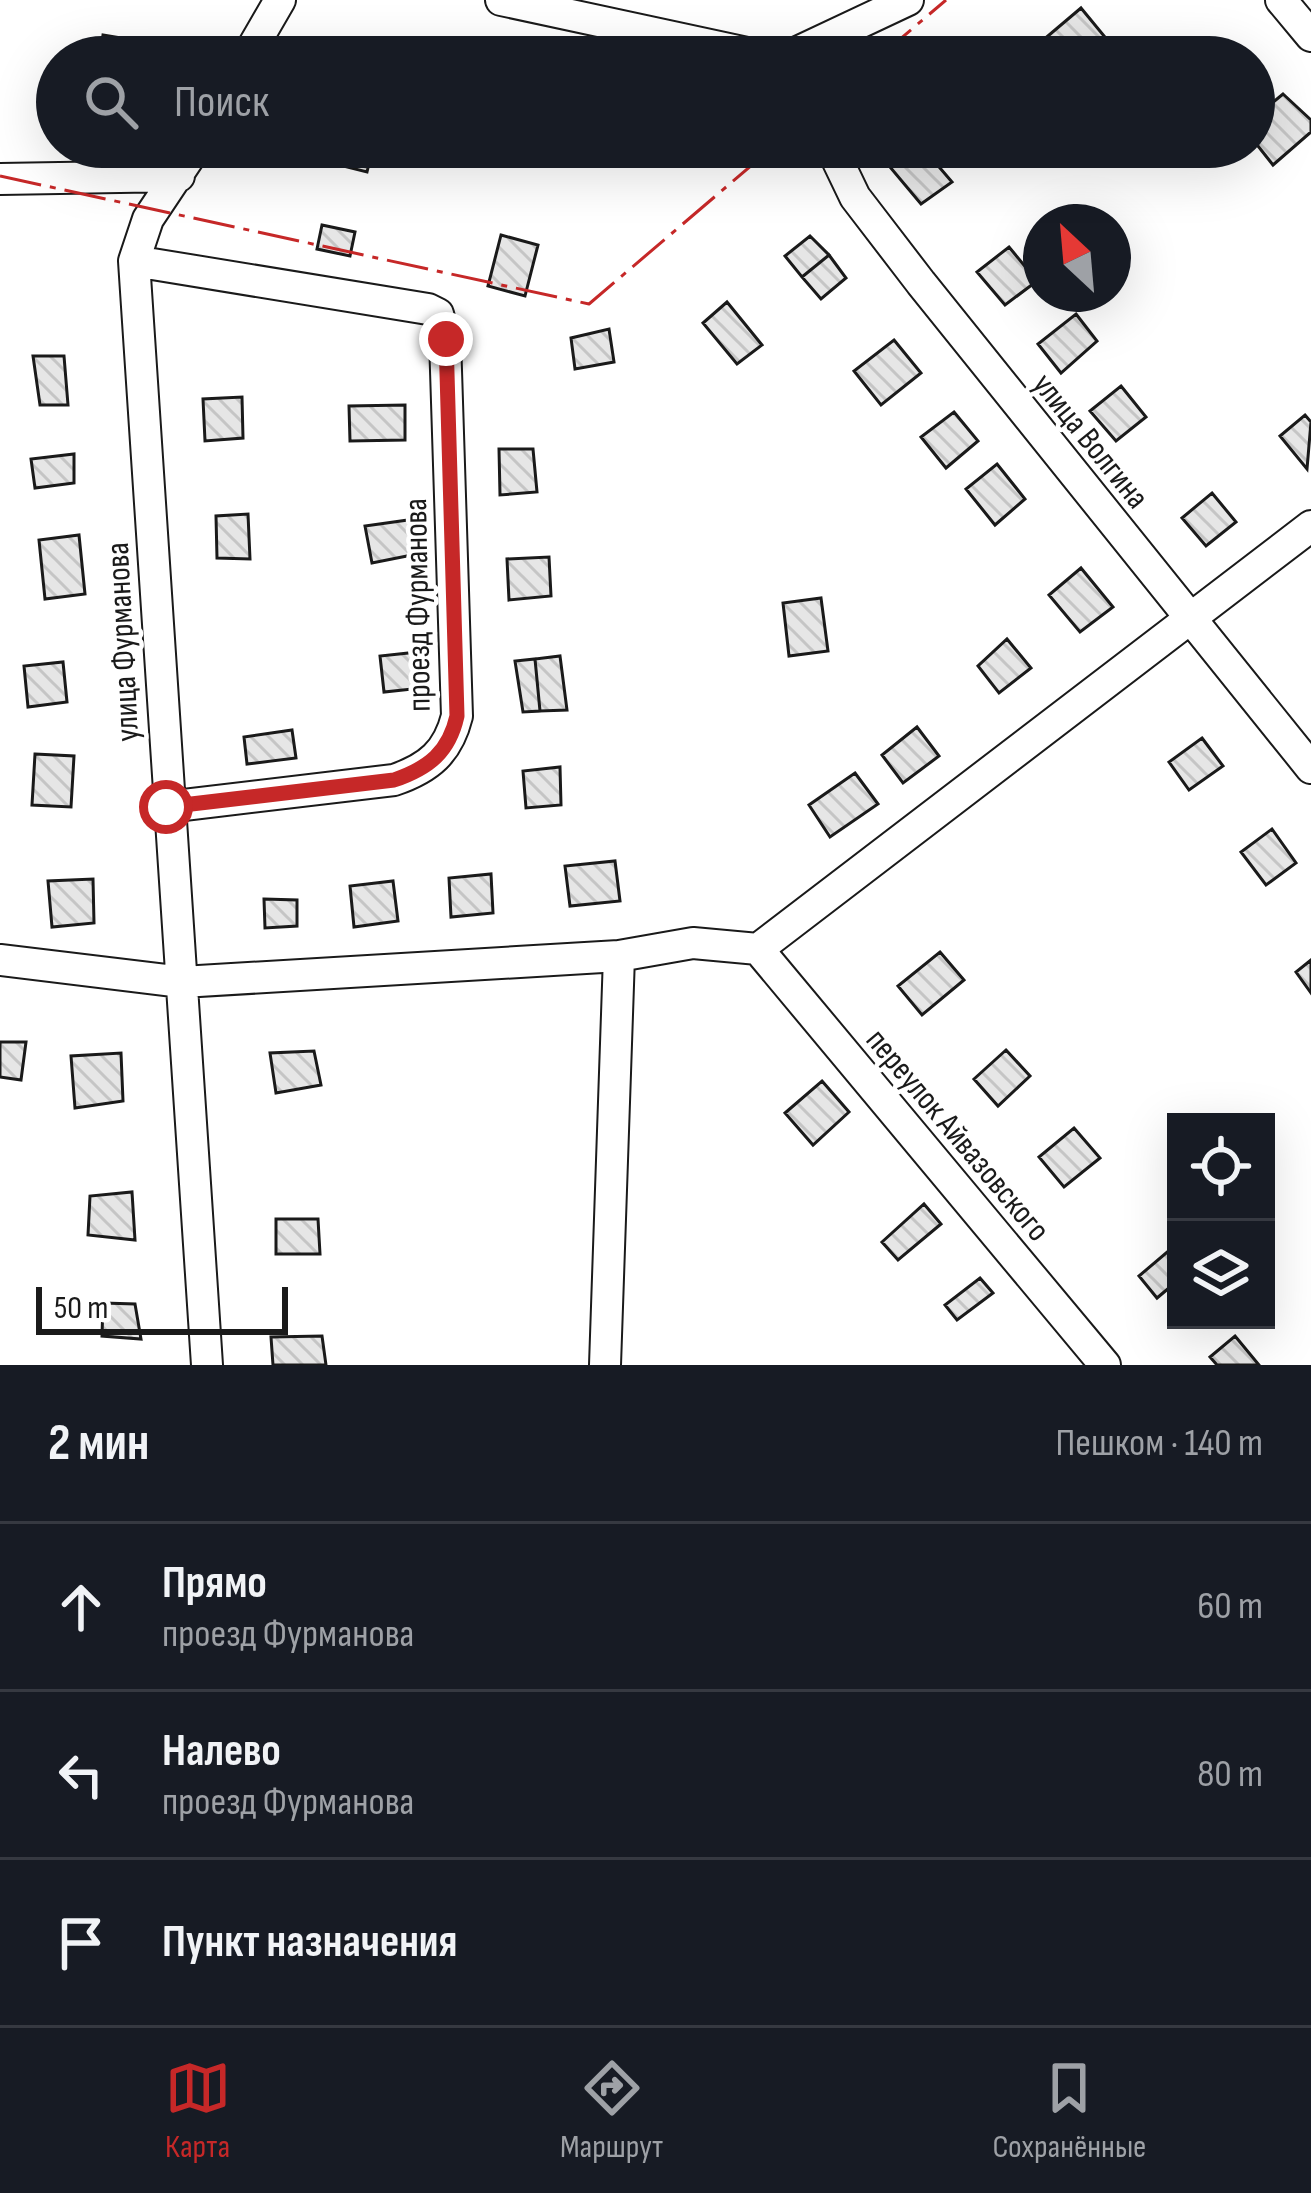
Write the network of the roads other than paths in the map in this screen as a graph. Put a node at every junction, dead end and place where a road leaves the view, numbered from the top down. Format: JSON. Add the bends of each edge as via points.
{"nodes":[{"id":1,"x":280,"y":0,"type":"edge"},
{"id":2,"x":501,"y":0,"type":"edge"},
{"id":3,"x":908,"y":0,"type":"edge"},
{"id":4,"x":1281,"y":0,"type":"edge"},
{"id":5,"x":259,"y":36,"type":"edge"},
{"id":6,"x":668,"y":36,"type":"edge"},
{"id":7,"x":832,"y":36,"type":"edge"},
{"id":8,"x":1311,"y":36,"type":"edge"},
{"id":9,"x":184,"y":168,"type":"edge"},
{"id":10,"x":843,"y":168,"type":"edge"},
{"id":11,"x":179,"y":176,"type":"junction"},
{"id":12,"x":0,"y":179,"type":"edge"},
{"id":13,"x":134,"y":261,"type":"junction"},
{"id":14,"x":1311,"y":526,"type":"edge"},
{"id":15,"x":1192,"y":622,"type":"junction"},
{"id":16,"x":1311,"y":768,"type":"edge"},
{"id":17,"x":166,"y":807,"type":"junction"},
{"id":18,"x":758,"y":949,"type":"junction"},
{"id":19,"x":619,"y":956,"type":"junction"},
{"id":20,"x":0,"y":960,"type":"edge"},
{"id":21,"x":182,"y":982,"type":"junction"},
{"id":22,"x":207,"y":1365,"type":"edge"},
{"id":23,"x":605,"y":1365,"type":"edge"},
{"id":24,"x":1105,"y":1365,"type":"edge"}],
"edges":[{"from":1,"to":5,"type":"street"},
{"from":2,"to":6,"type":"street"},
{"from":3,"to":7,"type":"street"},
{"from":4,"to":8,"type":"street"},
{"from":9,"to":11,"type":"street","name":"улица Фурманова"},
{"from":10,"to":15,"type":"street","name":"улица Волгина","via":[[868,214]]},
{"from":11,"to":12,"type":"street"},
{"from":11,"to":13,"type":"street","name":"улица Фурманова","via":[[148,219]]},
{"from":13,"to":17,"type":"street","name":"улица Фурманова"},
{"from":13,"to":17,"type":"street","name":"проезд Фурманова","via":[[438,314],[446,339],[457,716],[451,740],[418,772],[394,780]]},
{"from":14,"to":15,"type":"street"},
{"from":15,"to":16,"type":"street","name":"улица Волгина"},
{"from":15,"to":18,"type":"street"},
{"from":17,"to":21,"type":"street","name":"улица Фурманова"},
{"from":18,"to":19,"type":"street","via":[[693,943]]},
{"from":18,"to":24,"type":"street","name":"переулок Айвазовского"},
{"from":19,"to":21,"type":"street"},
{"from":19,"to":23,"type":"street"},
{"from":20,"to":21,"type":"street"},
{"from":21,"to":22,"type":"street","name":"улица Фурманова"}]}
